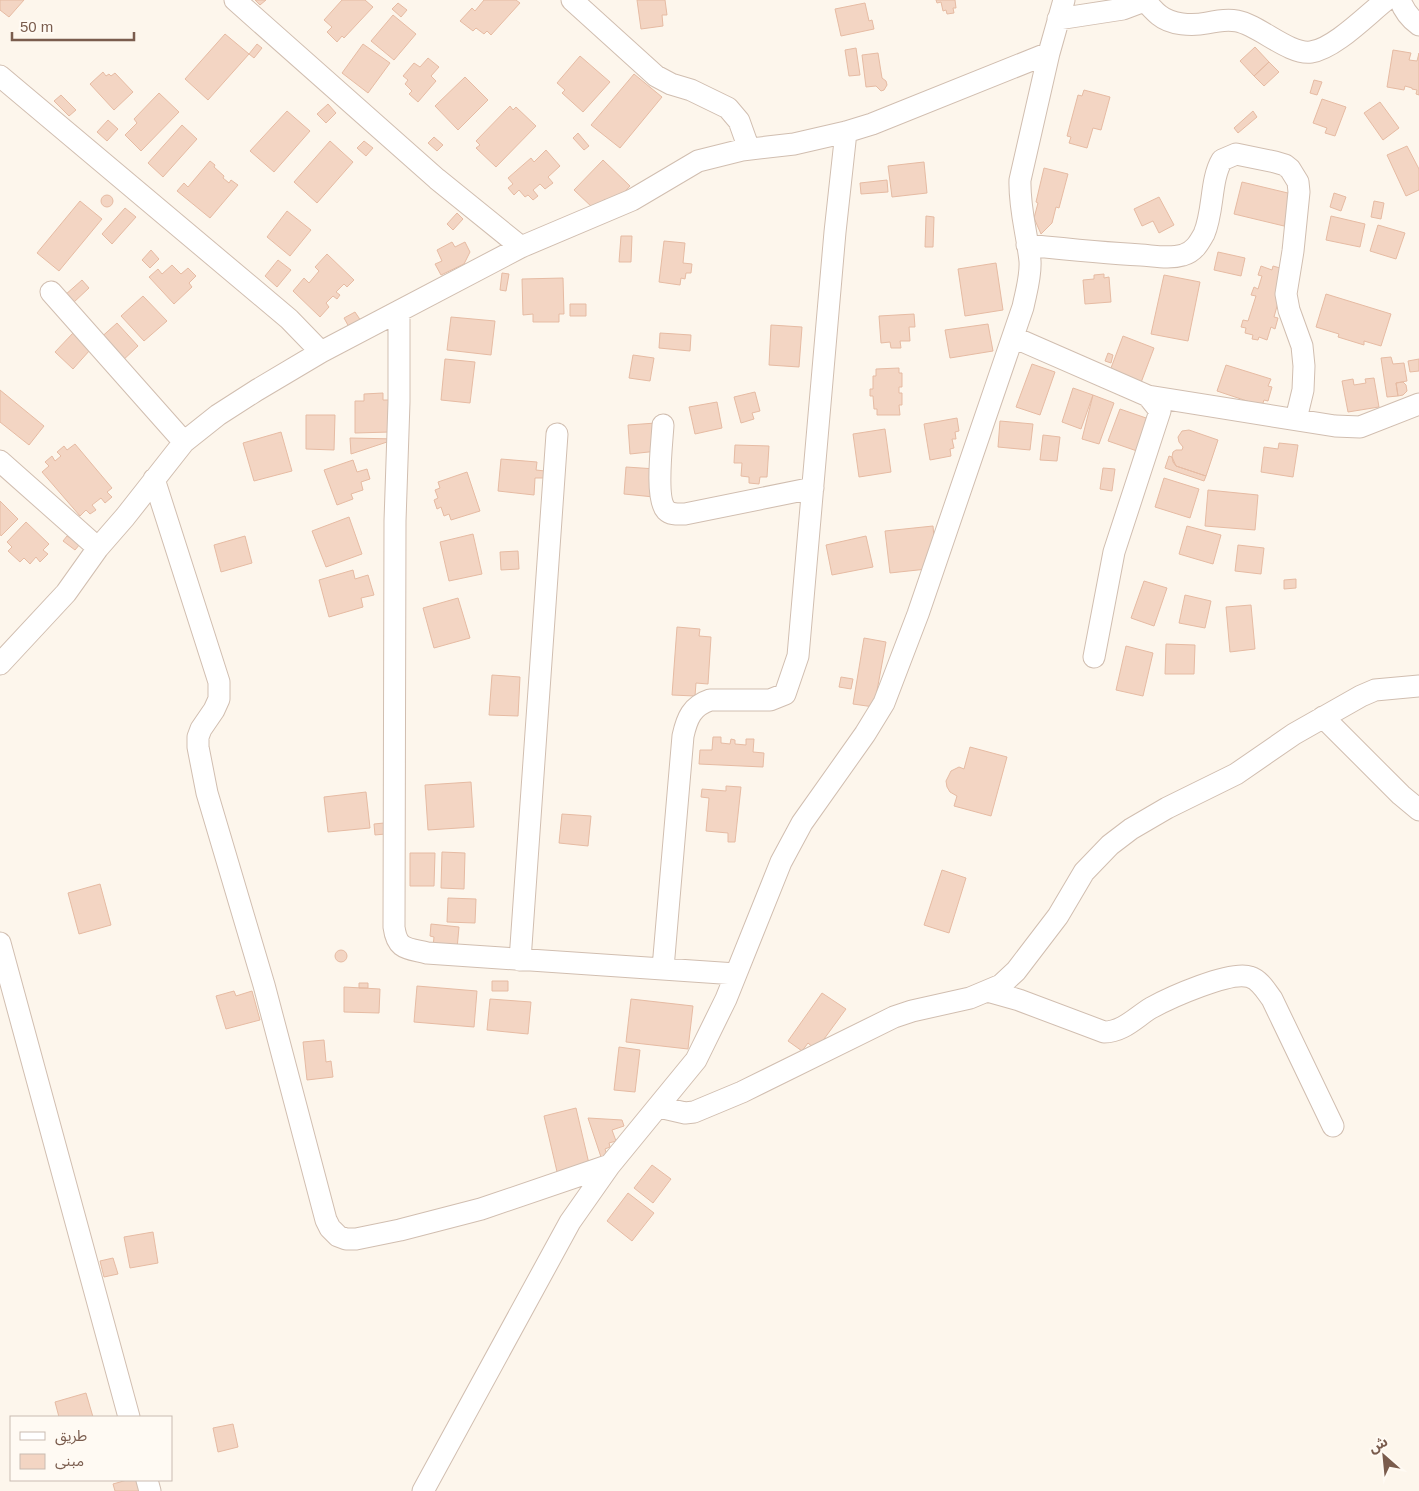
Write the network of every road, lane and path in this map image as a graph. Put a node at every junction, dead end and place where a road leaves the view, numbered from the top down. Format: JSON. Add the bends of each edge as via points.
{"nodes":[{"id":1,"x":236,"y":0,"type":"edge"},
{"id":2,"x":572,"y":0,"type":"edge"},
{"id":3,"x":1386,"y":0,"type":"edge"},
{"id":4,"x":1400,"y":0,"type":"edge"},
{"id":5,"x":1146,"y":1,"type":"edge"},
{"id":6,"x":1061,"y":10,"type":"edge"},
{"id":7,"x":1419,"y":25,"type":"edge"},
{"id":8,"x":1049,"y":53,"type":"junction"},
{"id":9,"x":0,"y":76,"type":"edge"},
{"id":10,"x":846,"y":132,"type":"junction"},
{"id":11,"x":749,"y":150,"type":"junction"},
{"id":12,"x":1027,"y":245,"type":"junction"},
{"id":13,"x":521,"y":247,"type":"junction"},
{"id":14,"x":51,"y":292,"type":"dead end"},
{"id":15,"x":399,"y":311,"type":"junction"},
{"id":16,"x":1013,"y":337,"type":"junction"},
{"id":17,"x":321,"y":352,"type":"junction"},
{"id":18,"x":1148,"y":396,"type":"junction"},
{"id":19,"x":1419,"y":404,"type":"edge"},
{"id":20,"x":1296,"y":419,"type":"junction"},
{"id":21,"x":663,"y":425,"type":"dead end"},
{"id":22,"x":557,"y":434,"type":"dead end"},
{"id":23,"x":184,"y":442,"type":"junction"},
{"id":24,"x":0,"y":460,"type":"edge"},
{"id":25,"x":154,"y":479,"type":"junction"},
{"id":26,"x":813,"y":488,"type":"junction"},
{"id":27,"x":98,"y":548,"type":"junction"},
{"id":28,"x":1094,"y":657,"type":"dead end"},
{"id":29,"x":0,"y":664,"type":"edge"},
{"id":30,"x":1419,"y":686,"type":"edge"},
{"id":31,"x":1323,"y":717,"type":"junction"},
{"id":32,"x":1419,"y":810,"type":"edge"},
{"id":33,"x":0,"y":944,"type":"edge"},
{"id":34,"x":520,"y":960,"type":"junction"},
{"id":35,"x":663,"y":968,"type":"junction"},
{"id":36,"x":736,"y":974,"type":"junction"},
{"id":37,"x":987,"y":991,"type":"junction"},
{"id":38,"x":659,"y":1107,"type":"junction"},
{"id":39,"x":1333,"y":1126,"type":"dead end"},
{"id":40,"x":610,"y":1165,"type":"junction"},
{"id":41,"x":129,"y":1416,"type":"edge"},
{"id":42,"x":423,"y":1491,"type":"edge"}],
"edges":[{"from":1,"to":13,"type":"street","via":[[437,179]]},
{"from":2,"to":11,"type":"street","via":[[656,76],[728,108],[739,121]]},
{"from":3,"to":5,"type":"street","via":[[1351,29],[1321,49],[1309,52],[1288,46],[1238,21],[1221,20],[1196,25],[1174,22],[1160,16]]},
{"from":4,"to":7,"type":"street","via":[[1410,20]]},
{"from":5,"to":6,"type":"street","via":[[1122,9]]},
{"from":6,"to":8,"type":"street"},
{"from":8,"to":10,"type":"street"},
{"from":8,"to":12,"type":"street","via":[[1020,180]]},
{"from":9,"to":17,"type":"street","via":[[282,312]]},
{"from":10,"to":11,"type":"street"},
{"from":10,"to":26,"type":"street"},
{"from":11,"to":13,"type":"street","via":[[698,161],[632,200]]},
{"from":12,"to":16,"type":"street","via":[[1029,282]]},
{"from":12,"to":20,"type":"street","via":[[1114,254],[1185,255],[1192,251],[1205,232],[1222,160],[1236,154],[1285,165],[1295,175],[1299,192],[1286,294],[1302,346],[1304,366],[1303,390]]},
{"from":13,"to":15,"type":"street"},
{"from":14,"to":23,"type":"street"},
{"from":15,"to":17,"type":"street"},
{"from":15,"to":34,"type":"street","via":[[395,522],[396,939],[401,946],[427,953]]},
{"from":16,"to":18,"type":"street"},
{"from":16,"to":36,"type":"street","via":[[884,703],[790,842]]},
{"from":17,"to":23,"type":"street","via":[[218,414]]},
{"from":18,"to":20,"type":"street"},
{"from":18,"to":28,"type":"street","via":[[1160,411],[1114,552]]},
{"from":19,"to":20,"type":"street","via":[[1360,427]]},
{"from":21,"to":26,"type":"street","via":[[661,499],[671,514],[685,514]]},
{"from":22,"to":34,"type":"street"},
{"from":23,"to":25,"type":"street"},
{"from":24,"to":27,"type":"street"},
{"from":25,"to":27,"type":"street"},
{"from":25,"to":40,"type":"street","via":[[219,682],[219,699],[198,737],[207,793],[264,985],[330,1228],[346,1239],[400,1230],[481,1209]]},
{"from":26,"to":35,"type":"street","via":[[798,656],[786,694],[770,700],[702,702],[687,719]]},
{"from":27,"to":29,"type":"street","via":[[66,593]]},
{"from":30,"to":31,"type":"street","via":[[1375,690]]},
{"from":31,"to":32,"type":"street"},
{"from":31,"to":37,"type":"street","via":[[1236,774],[1167,808],[1110,845],[1084,872],[1058,916],[1016,971],[1001,985]]},
{"from":33,"to":41,"type":"street"},
{"from":34,"to":35,"type":"street"},
{"from":35,"to":36,"type":"street"},
{"from":36,"to":38,"type":"street","via":[[700,1054]]},
{"from":37,"to":38,"type":"street","via":[[894,1017],[742,1092],[694,1112]]},
{"from":37,"to":39,"type":"street","via":[[1112,1032],[1151,1008],[1200,986],[1235,976],[1250,976],[1272,999]]},
{"from":38,"to":40,"type":"street"},
{"from":40,"to":42,"type":"street","via":[[570,1222]]}]}
